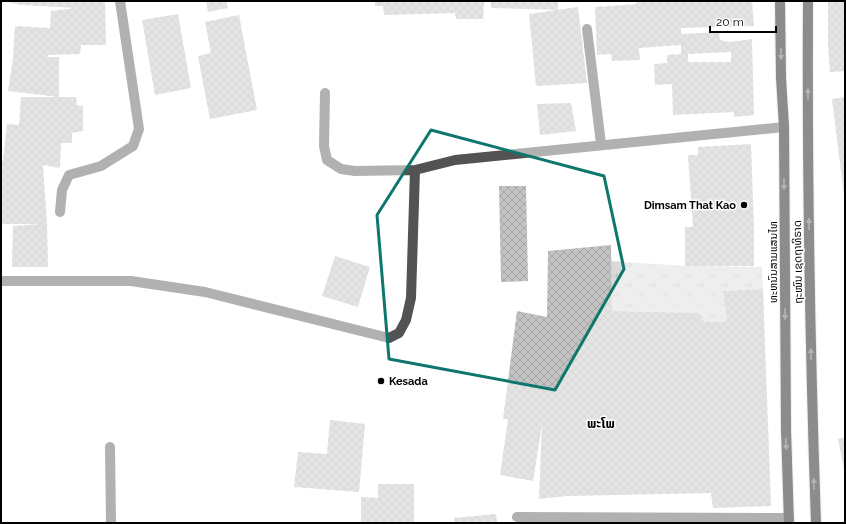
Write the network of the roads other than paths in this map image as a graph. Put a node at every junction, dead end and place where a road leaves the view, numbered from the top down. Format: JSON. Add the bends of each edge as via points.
{"nodes":[{"id":1,"x":120,"y":1,"type":"edge"},
{"id":2,"x":780,"y":1,"type":"edge"},
{"id":3,"x":808,"y":1,"type":"edge"},
{"id":4,"x":587,"y":29,"type":"dead end"},
{"id":5,"x":325,"y":93,"type":"dead end"},
{"id":6,"x":784,"y":127,"type":"junction"},
{"id":7,"x":601,"y":144,"type":"junction"},
{"id":8,"x":415,"y":170,"type":"junction"},
{"id":9,"x":60,"y":212,"type":"dead end"},
{"id":10,"x":1,"y":281,"type":"edge"},
{"id":11,"x":110,"y":447,"type":"dead end"},
{"id":12,"x":517,"y":517,"type":"dead end"},
{"id":13,"x":789,"y":521,"type":"edge"},
{"id":14,"x":111,"y":523,"type":"edge"},
{"id":15,"x":816,"y":523,"type":"edge"}],
"edges":[{"from":1,"to":9,"type":"street","via":[[139,129],[133,146],[101,166],[69,175],[62,190]]},
{"from":2,"to":6,"type":"main road","name":"ທະຫນົນສາມແສນໄທ","one_way":true},
{"from":15,"to":3,"type":"main road","name":"ຖະໜົນ ເຊດຖາທິຣາດ","one_way":true,"via":[[812,426]]},
{"from":4,"to":7,"type":"street"},
{"from":5,"to":8,"type":"street","via":[[324,146],[327,160],[341,169],[355,171]]},
{"from":6,"to":7,"type":"street"},
{"from":6,"to":13,"type":"main road","name":"ທະຫນົນສາມແສນໄທ","one_way":true},
{"from":7,"to":8,"type":"street","via":[[455,160]]},
{"from":8,"to":10,"type":"street","via":[[411,298],[406,320],[399,333],[389,338],[205,292],[131,282]]},
{"from":11,"to":14,"type":"street"},
{"from":12,"to":13,"type":"street"}]}
